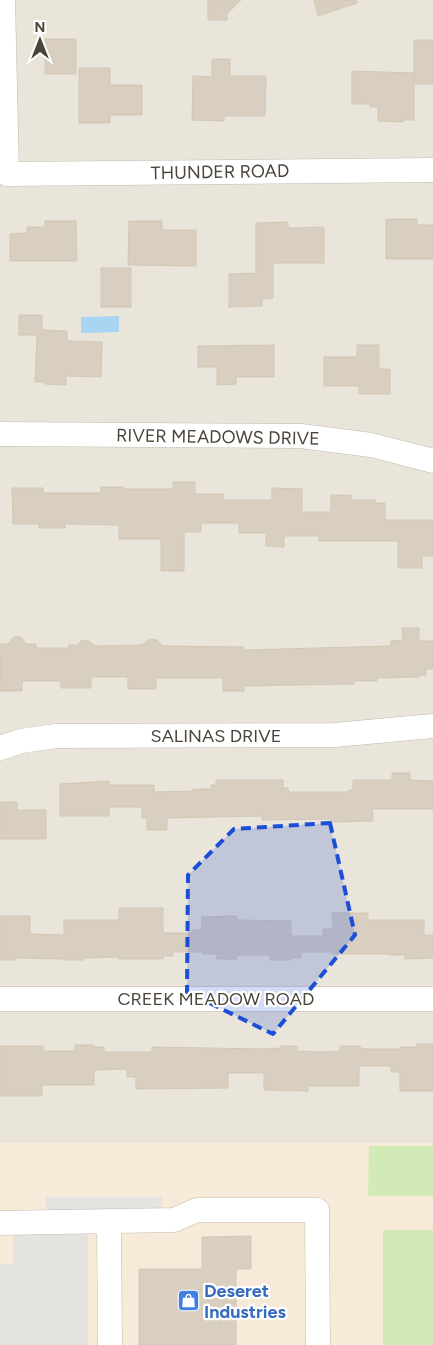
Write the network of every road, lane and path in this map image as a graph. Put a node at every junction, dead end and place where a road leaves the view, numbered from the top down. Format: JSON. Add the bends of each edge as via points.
{"nodes":[{"id":1,"x":3,"y":0,"type":"edge"},
{"id":2,"x":433,"y":170,"type":"edge"},
{"id":3,"x":0,"y":434,"type":"edge"},
{"id":4,"x":433,"y":461,"type":"edge"},
{"id":5,"x":433,"y":726,"type":"edge"},
{"id":6,"x":0,"y":748,"type":"edge"},
{"id":7,"x":0,"y":999,"type":"edge"},
{"id":8,"x":433,"y":1000,"type":"edge"},
{"id":9,"x":109,"y":1222,"type":"junction"},
{"id":10,"x":0,"y":1223,"type":"edge"},
{"id":11,"x":110,"y":1345,"type":"edge"},
{"id":12,"x":318,"y":1345,"type":"edge"}],
"edges":[{"from":1,"to":2,"type":"street","name":"THUNDER ROAD","via":[[6,174]]},
{"from":3,"to":4,"type":"street","name":"RIVER MEADOWS DRIVE","via":[[301,436],[371,445]]},
{"from":5,"to":6,"type":"street","name":"SALINAS DRIVE","via":[[335,735],[56,736],[20,741]]},
{"from":7,"to":8,"type":"street","name":"CREEK MEADOW ROAD"},
{"from":9,"to":10,"type":"street"},
{"from":9,"to":11,"type":"street"},
{"from":9,"to":12,"type":"street","via":[[174,1220],[196,1210],[317,1210]]}]}
